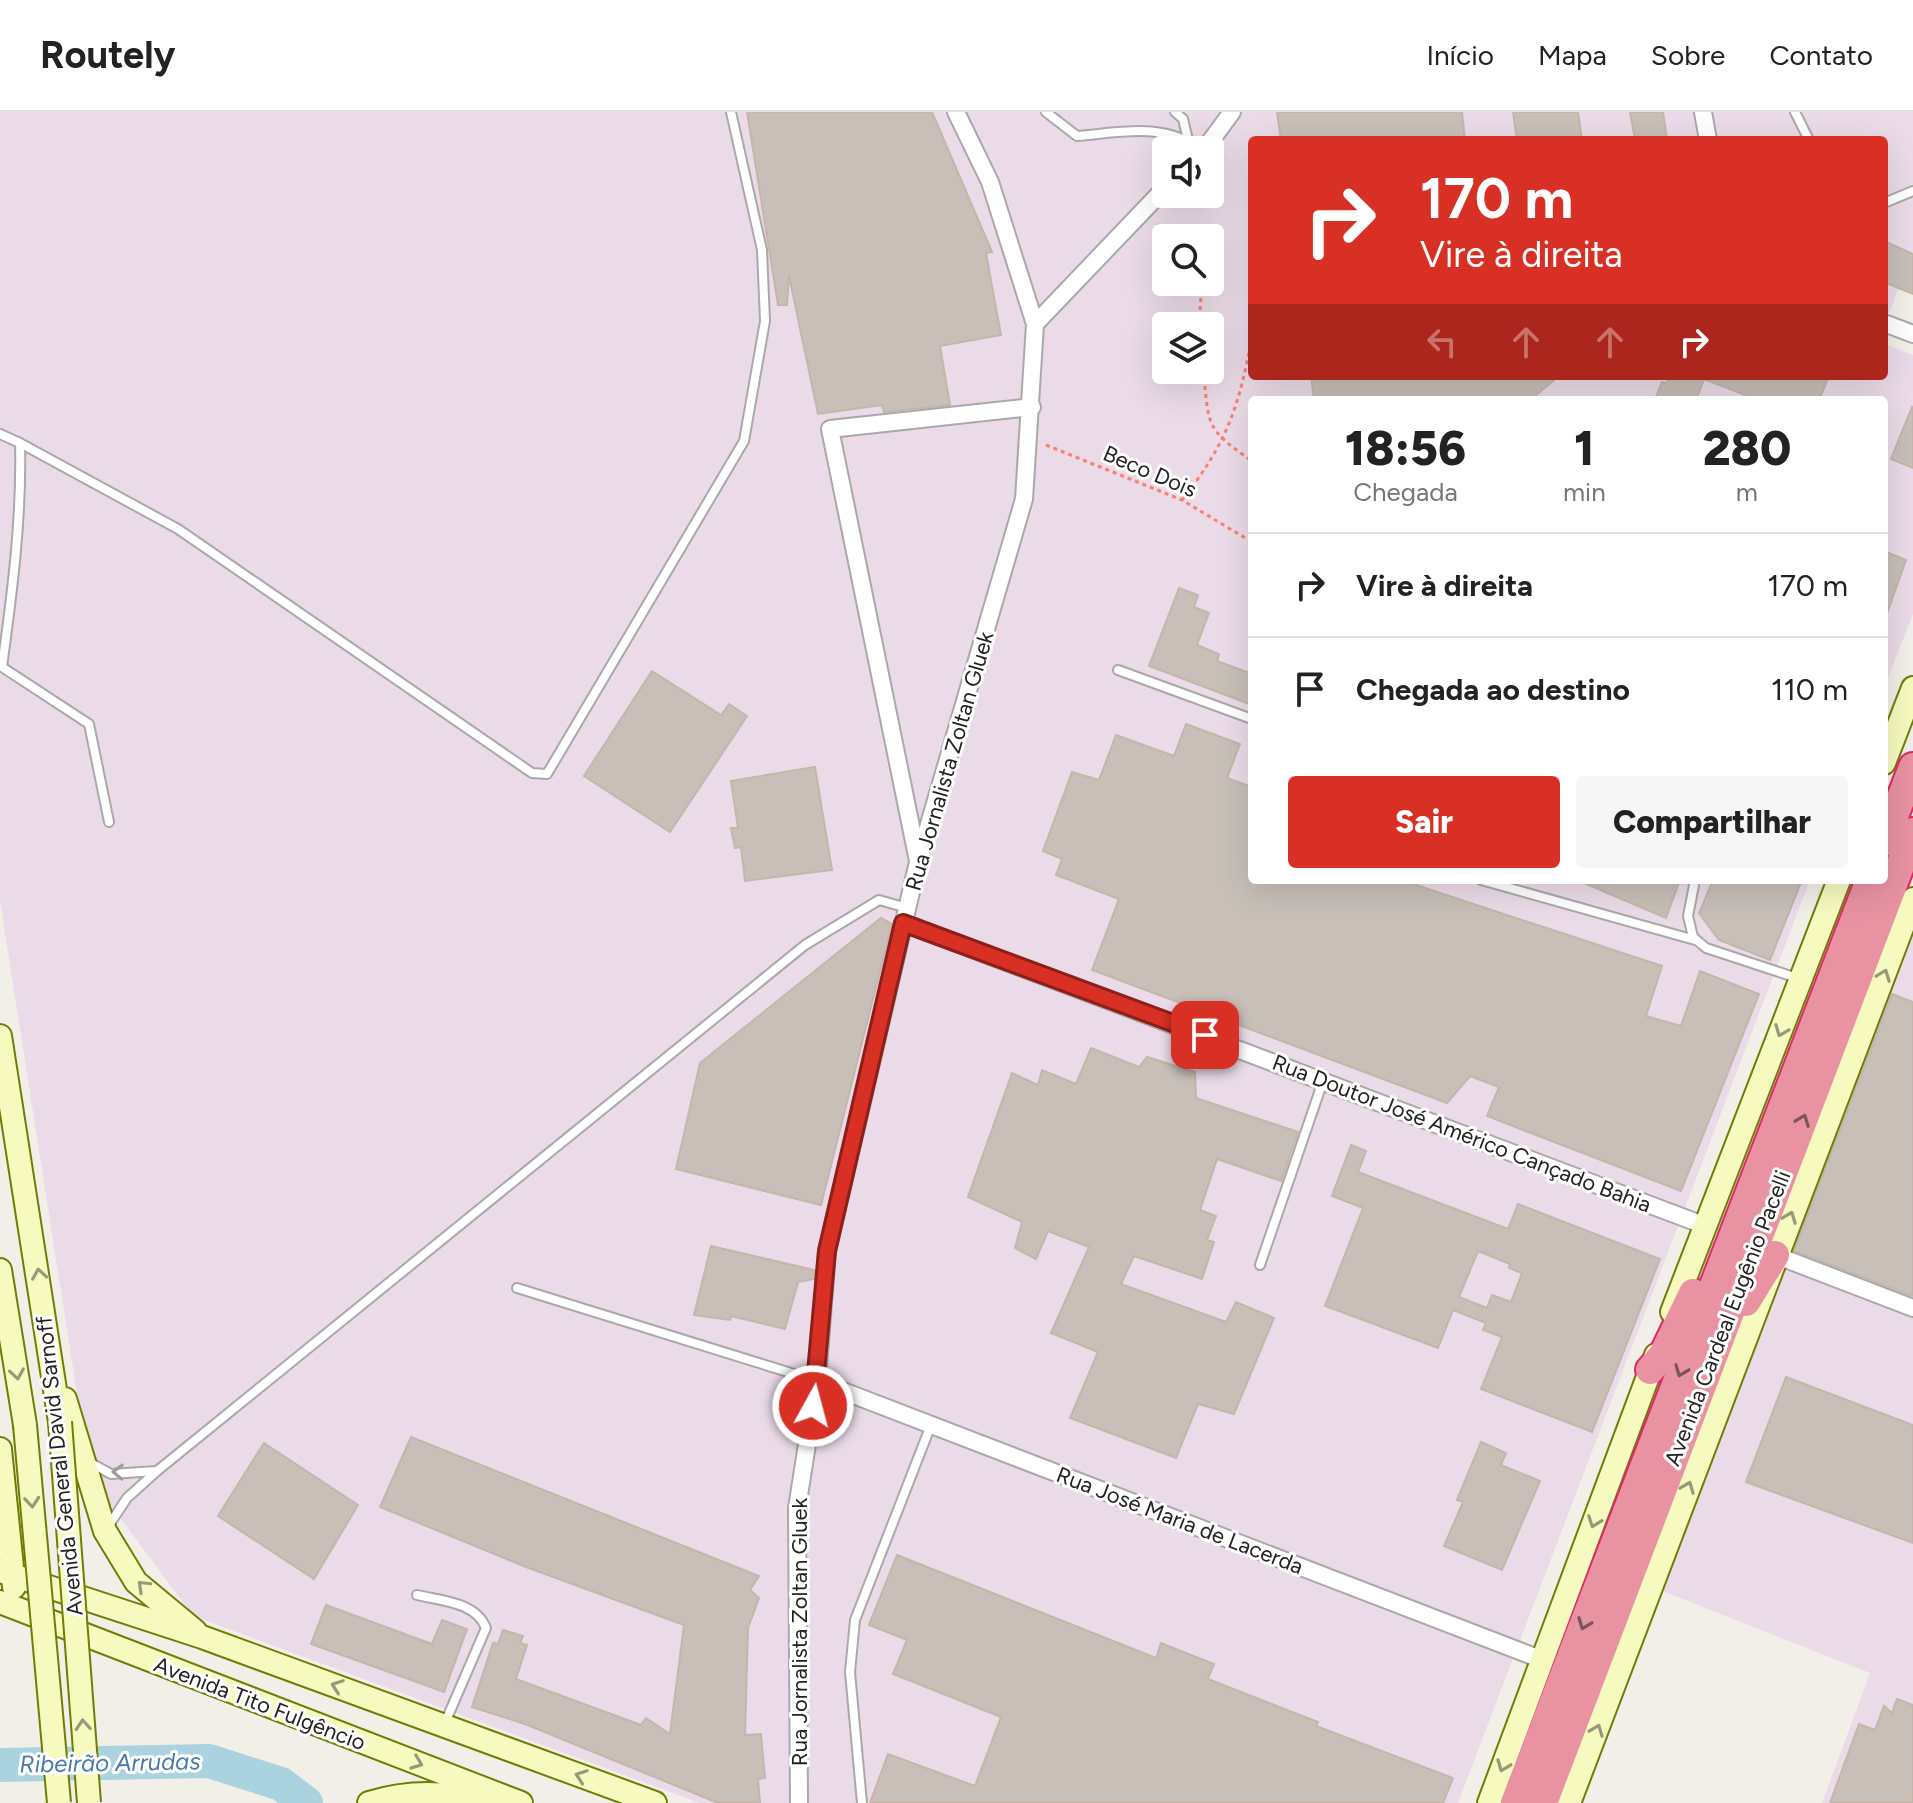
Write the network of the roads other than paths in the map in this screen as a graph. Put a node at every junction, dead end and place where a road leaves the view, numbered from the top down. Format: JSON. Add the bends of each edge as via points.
{"nodes":[{"id":1,"x":731,"y":112,"type":"edge"},
{"id":2,"x":956,"y":112,"type":"edge"},
{"id":3,"x":1046,"y":112,"type":"edge"},
{"id":4,"x":1175,"y":112,"type":"edge"},
{"id":5,"x":1232,"y":112,"type":"edge"},
{"id":6,"x":1703,"y":112,"type":"edge"},
{"id":7,"x":1795,"y":112,"type":"edge"},
{"id":8,"x":1174,"y":136,"type":"edge"},
{"id":9,"x":1187,"y":136,"type":"edge"},
{"id":10,"x":1212,"y":136,"type":"edge"},
{"id":11,"x":1707,"y":136,"type":"edge"},
{"id":12,"x":1807,"y":136,"type":"edge"},
{"id":13,"x":1913,"y":191,"type":"edge"},
{"id":14,"x":1888,"y":201,"type":"edge"},
{"id":15,"x":1152,"y":202,"type":"edge"},
{"id":16,"x":1035,"y":324,"type":"junction"},
{"id":17,"x":1888,"y":325,"type":"edge"},
{"id":18,"x":1913,"y":334,"type":"edge"},
{"id":19,"x":1032,"y":407,"type":"junction"},
{"id":20,"x":0,"y":434,"type":"edge"},
{"id":21,"x":20,"y":443,"type":"junction"},
{"id":22,"x":4,"y":631,"type":"edge"},
{"id":23,"x":1118,"y":670,"type":"dead end"},
{"id":24,"x":1913,"y":688,"type":"edge"},
{"id":25,"x":1248,"y":718,"type":"edge"},
{"id":26,"x":1888,"y":753,"type":"edge"},
{"id":27,"x":1913,"y":767,"type":"edge"},
{"id":28,"x":109,"y":822,"type":"dead end"},
{"id":29,"x":1888,"y":832,"type":"edge"},
{"id":30,"x":1913,"y":832,"type":"edge"},
{"id":31,"x":918,"y":862,"type":"junction"},
{"id":32,"x":1495,"y":884,"type":"edge"},
{"id":33,"x":1694,"y":884,"type":"edge"},
{"id":34,"x":1837,"y":884,"type":"edge"},
{"id":35,"x":1868,"y":884,"type":"edge"},
{"id":36,"x":1913,"y":899,"type":"edge"},
{"id":37,"x":905,"y":916,"type":"junction"},
{"id":38,"x":1695,"y":940,"type":"junction"},
{"id":39,"x":1800,"y":980,"type":"junction"},
{"id":40,"x":0,"y":1036,"type":"edge"},
{"id":41,"x":1323,"y":1080,"type":"junction"},
{"id":42,"x":1760,"y":1165,"type":"junction"},
{"id":43,"x":1706,"y":1226,"type":"junction"},
{"id":44,"x":1775,"y":1255,"type":"junction"},
{"id":45,"x":1260,"y":1265,"type":"dead end"},
{"id":46,"x":1,"y":1288,"type":"edge"},
{"id":47,"x":517,"y":1288,"type":"dead end"},
{"id":48,"x":1913,"y":1308,"type":"edge"},
{"id":49,"x":51,"y":1351,"type":"junction"},
{"id":50,"x":1712,"y":1357,"type":"junction"},
{"id":51,"x":1650,"y":1370,"type":"junction"},
{"id":52,"x":817,"y":1381,"type":"junction"},
{"id":53,"x":932,"y":1425,"type":"junction"},
{"id":54,"x":0,"y":1449,"type":"edge"},
{"id":55,"x":83,"y":1458,"type":"junction"},
{"id":56,"x":157,"y":1471,"type":"junction"},
{"id":57,"x":1634,"y":1529,"type":"junction"},
{"id":58,"x":105,"y":1531,"type":"junction"},
{"id":59,"x":6,"y":1573,"type":"edge"},
{"id":60,"x":417,"y":1595,"type":"dead end"},
{"id":61,"x":9,"y":1606,"type":"edge"},
{"id":62,"x":202,"y":1637,"type":"junction"},
{"id":63,"x":1543,"y":1660,"type":"junction"},
{"id":64,"x":444,"y":1725,"type":"junction"},
{"id":65,"x":59,"y":1803,"type":"edge"},
{"id":66,"x":89,"y":1803,"type":"edge"},
{"id":67,"x":369,"y":1803,"type":"edge"},
{"id":68,"x":509,"y":1803,"type":"edge"},
{"id":69,"x":521,"y":1803,"type":"edge"},
{"id":70,"x":655,"y":1803,"type":"edge"},
{"id":71,"x":799,"y":1803,"type":"edge"},
{"id":72,"x":862,"y":1803,"type":"edge"},
{"id":73,"x":1489,"y":1803,"type":"edge"},
{"id":74,"x":1515,"y":1803,"type":"edge"},
{"id":75,"x":1543,"y":1803,"type":"edge"},
{"id":76,"x":1569,"y":1803,"type":"edge"}],
"edges":[{"from":1,"to":21,"type":"lane","via":[[762,250],[765,321],[744,441],[547,774],[532,773],[178,529]]},
{"from":2,"to":16,"type":"street","name":"Rua Jornalista Zoltan Gluek","via":[[990,182]]},
{"from":3,"to":8,"type":"lane","via":[[1077,136],[1153,130]]},
{"from":4,"to":9,"type":"lane","via":[[1183,119]]},
{"from":5,"to":10,"type":"street"},
{"from":6,"to":11,"type":"street"},
{"from":7,"to":12,"type":"lane"},
{"from":13,"to":14,"type":"lane"},
{"from":15,"to":16,"type":"street"},
{"from":16,"to":19,"type":"street","name":"Rua Jornalista Zoltan Gluek"},
{"from":17,"to":18,"type":"street"},
{"from":19,"to":31,"type":"street","name":"Rua Jornalista Zoltan Gluek","via":[[1024,499]]},
{"from":19,"to":31,"type":"street","via":[[830,429]]},
{"from":20,"to":21,"type":"lane"},
{"from":21,"to":22,"type":"lane"},
{"from":22,"to":28,"type":"lane","via":[[2,667],[89,724]]},
{"from":23,"to":25,"type":"lane"},
{"from":24,"to":26,"type":"main road"},
{"from":27,"to":29,"type":"highway"},
{"from":50,"to":30,"type":"highway","name":"Avenida Cardeal Eugênio Pacelli","one_way":true},
{"from":31,"to":37,"type":"street","name":"Rua Jornalista Zoltan Gluek"},
{"from":32,"to":38,"type":"lane"},
{"from":33,"to":38,"type":"lane","via":[[1688,916]]},
{"from":34,"to":39,"type":"main road"},
{"from":35,"to":42,"type":"highway","name":"Avenida Cardeal Eugênio Pacelli"},
{"from":44,"to":36,"type":"main road","name":"Avenida Cardeal Eugênio Pacelli","one_way":true,"via":[[1827,1138]]},
{"from":37,"to":41,"type":"street","name":"Rua Doutor José Américo Cançado Bahia"},
{"from":37,"to":52,"type":"street","name":"Rua Jornalista Zoltan Gluek","via":[[827,1251]]},
{"from":37,"to":56,"type":"lane","via":[[879,900],[805,945]]},
{"from":38,"to":39,"type":"lane"},
{"from":39,"to":43,"type":"main road","one_way":true},
{"from":49,"to":40,"type":"main road","name":"Avenida General David Sarnoff","one_way":true},
{"from":41,"to":43,"type":"street","name":"Rua Doutor José Américo Cançado Bahia"},
{"from":41,"to":45,"type":"lane"},
{"from":42,"to":51,"type":"highway","via":[[1746,1182],[1663,1355]]},
{"from":42,"to":57,"type":"highway","name":"Avenida Cardeal Eugênio Pacelli","one_way":true},
{"from":43,"to":51,"type":"main road"},
{"from":44,"to":48,"type":"street"},
{"from":44,"to":50,"type":"highway"},
{"from":76,"to":44,"type":"main road","name":"Avenida Cardeal Eugênio Pacelli","one_way":true},
{"from":46,"to":65,"type":"main road","name":"Avenida General David Sarnoff","one_way":true,"bridge":true,"via":[[25,1425]]},
{"from":47,"to":52,"type":"lane"},
{"from":49,"to":55,"type":"main road"},
{"from":66,"to":49,"type":"main road","name":"Avenida General David Sarnoff","one_way":true,"bridge":true},
{"from":50,"to":57,"type":"highway","name":"Avenida Cardeal Eugênio Pacelli"},
{"from":51,"to":63,"type":"main road","one_way":true},
{"from":52,"to":53,"type":"street","name":"Rua José Maria de Lacerda"},
{"from":52,"to":71,"type":"street","name":"Rua Jornalista Zoltan Gluek","via":[[797,1508]]},
{"from":53,"to":63,"type":"street","name":"Rua José Maria de Lacerda"},
{"from":53,"to":72,"type":"lane","via":[[855,1620],[850,1672]]},
{"from":54,"to":59,"type":"main road"},
{"from":56,"to":55,"type":"lane","one_way":true,"via":[[111,1474]]},
{"from":55,"to":58,"type":"main road"},
{"from":56,"to":58,"type":"lane","via":[[127,1498]]},
{"from":57,"to":74,"type":"highway","name":"Avenida Cardeal Eugênio Pacelli","one_way":true},
{"from":57,"to":75,"type":"highway","name":"Avenida Cardeal Eugênio Pacelli"},
{"from":62,"to":58,"type":"main road","one_way":true,"via":[[136,1582]]},
{"from":59,"to":61,"type":"main road"},
{"from":59,"to":62,"type":"main road","name":"Avenida Tito Fulgêncio"},
{"from":60,"to":64,"type":"lane","via":[[471,1608],[486,1628]]},
{"from":61,"to":69,"type":"main road","name":"Avenida Tito Fulgêncio","one_way":true},
{"from":64,"to":62,"type":"main road","one_way":true},
{"from":63,"to":73,"type":"main road","one_way":true},
{"from":70,"to":64,"type":"main road","one_way":true},
{"from":67,"to":68,"type":"main road","via":[[433,1791]]}]}
